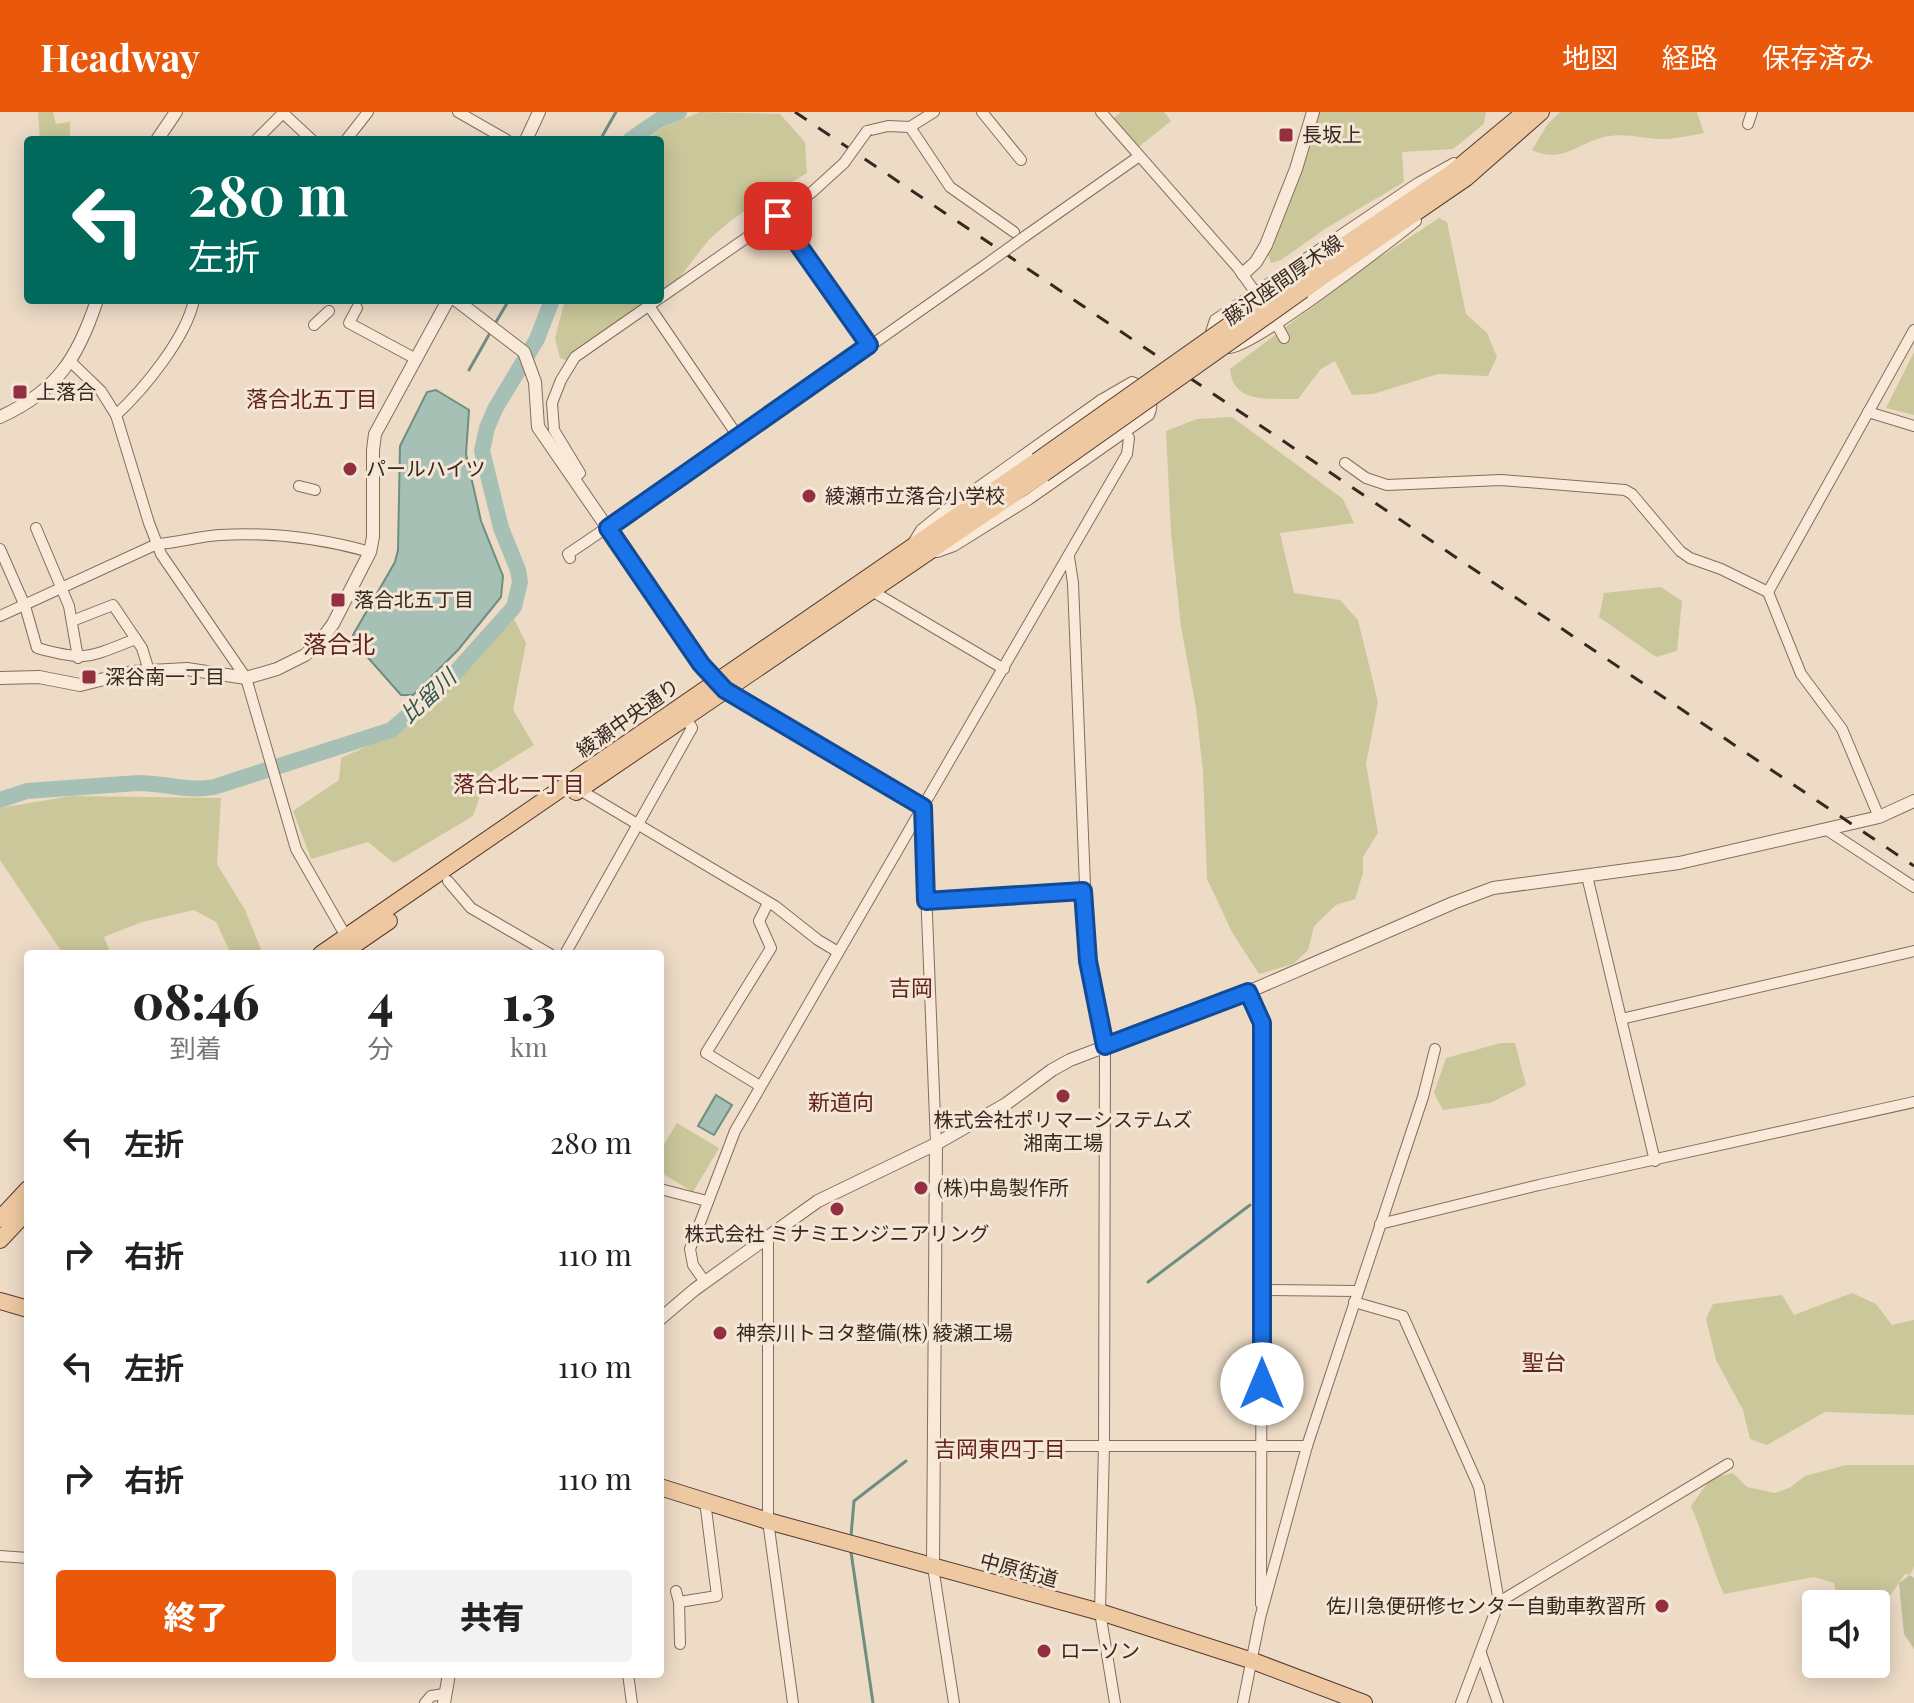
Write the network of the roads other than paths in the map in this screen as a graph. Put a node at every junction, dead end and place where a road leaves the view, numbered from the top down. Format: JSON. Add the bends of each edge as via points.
{"nodes":[{"id":1,"x":176,"y":112,"type":"edge"},
{"id":2,"x":282,"y":112,"type":"edge"},
{"id":3,"x":368,"y":112,"type":"edge"},
{"id":4,"x":458,"y":112,"type":"edge"},
{"id":5,"x":539,"y":112,"type":"edge"},
{"id":6,"x":934,"y":112,"type":"edge"},
{"id":7,"x":982,"y":112,"type":"edge"},
{"id":8,"x":1101,"y":112,"type":"edge"},
{"id":9,"x":1525,"y":112,"type":"edge"},
{"id":10,"x":1541,"y":112,"type":"edge"},
{"id":11,"x":1752,"y":112,"type":"edge"},
{"id":12,"x":1309,"y":115,"type":"edge"},
{"id":13,"x":1748,"y":124,"type":"dead end"},
{"id":14,"x":910,"y":127,"type":"junction"},
{"id":15,"x":164,"y":136,"type":"edge"},
{"id":16,"x":260,"y":136,"type":"edge"},
{"id":17,"x":308,"y":136,"type":"edge"},
{"id":18,"x":349,"y":136,"type":"edge"},
{"id":19,"x":500,"y":136,"type":"edge"},
{"id":20,"x":528,"y":136,"type":"edge"},
{"id":21,"x":1485,"y":148,"type":"junction"},
{"id":22,"x":1138,"y":157,"type":"junction"},
{"id":23,"x":1021,"y":160,"type":"dead end"},
{"id":24,"x":1466,"y":178,"type":"junction"},
{"id":25,"x":778,"y":216,"type":"junction"},
{"id":26,"x":1019,"y":235,"type":"junction"},
{"id":27,"x":1243,"y":274,"type":"junction"},
{"id":28,"x":1300,"y":284,"type":"junction"},
{"id":29,"x":1255,"y":291,"type":"junction"},
{"id":30,"x":664,"y":295,"type":"edge"},
{"id":31,"x":95,"y":304,"type":"edge"},
{"id":32,"x":193,"y":304,"type":"edge"},
{"id":33,"x":446,"y":304,"type":"edge"},
{"id":34,"x":461,"y":304,"type":"edge"},
{"id":35,"x":651,"y":304,"type":"edge"},
{"id":36,"x":657,"y":304,"type":"edge"},
{"id":37,"x":357,"y":308,"type":"dead end"},
{"id":38,"x":329,"y":311,"type":"dead end"},
{"id":39,"x":1277,"y":323,"type":"junction"},
{"id":40,"x":314,"y":325,"type":"dead end"},
{"id":41,"x":1914,"y":330,"type":"edge"},
{"id":42,"x":1284,"y":338,"type":"dead end"},
{"id":43,"x":869,"y":345,"type":"junction"},
{"id":44,"x":416,"y":359,"type":"junction"},
{"id":45,"x":71,"y":362,"type":"junction"},
{"id":46,"x":1101,"y":400,"type":"junction"},
{"id":47,"x":1868,"y":412,"type":"junction"},
{"id":48,"x":116,"y":415,"type":"junction"},
{"id":49,"x":0,"y":417,"type":"edge"},
{"id":50,"x":1914,"y":426,"type":"edge"},
{"id":51,"x":1126,"y":432,"type":"junction"},
{"id":52,"x":739,"y":438,"type":"junction"},
{"id":53,"x":1345,"y":463,"type":"dead end"},
{"id":54,"x":1040,"y":468,"type":"joint"},
{"id":55,"x":574,"y":479,"type":"junction"},
{"id":56,"x":299,"y":486,"type":"dead end"},
{"id":57,"x":315,"y":490,"type":"dead end"},
{"id":58,"x":36,"y":528,"type":"dead end"},
{"id":59,"x":608,"y":528,"type":"junction"},
{"id":60,"x":157,"y":544,"type":"junction"},
{"id":61,"x":0,"y":549,"type":"edge"},
{"id":62,"x":370,"y":552,"type":"junction"},
{"id":63,"x":915,"y":553,"type":"junction"},
{"id":64,"x":1069,"y":557,"type":"junction"},
{"id":65,"x":570,"y":558,"type":"dead end"},
{"id":66,"x":63,"y":588,"type":"junction"},
{"id":67,"x":872,"y":591,"type":"junction"},
{"id":68,"x":1768,"y":592,"type":"junction"},
{"id":69,"x":25,"y":606,"type":"junction"},
{"id":70,"x":0,"y":616,"type":"edge"},
{"id":71,"x":72,"y":621,"type":"junction"},
{"id":72,"x":136,"y":639,"type":"junction"},
{"id":73,"x":78,"y":658,"type":"junction"},
{"id":74,"x":1004,"y":669,"type":"junction"},
{"id":75,"x":149,"y":671,"type":"junction"},
{"id":76,"x":0,"y":678,"type":"edge"},
{"id":77,"x":246,"y":678,"type":"junction"},
{"id":78,"x":720,"y":685,"type":"junction"},
{"id":79,"x":685,"y":717,"type":"junction"},
{"id":80,"x":580,"y":790,"type":"junction"},
{"id":81,"x":1914,"y":801,"type":"edge"},
{"id":82,"x":923,"y":807,"type":"junction"},
{"id":83,"x":1879,"y":817,"type":"junction"},
{"id":84,"x":636,"y":825,"type":"junction"},
{"id":85,"x":1827,"y":830,"type":"junction"},
{"id":86,"x":1587,"y":876,"type":"junction"},
{"id":87,"x":448,"y":881,"type":"junction"},
{"id":88,"x":1914,"y":887,"type":"edge"},
{"id":89,"x":1083,"y":891,"type":"junction"},
{"id":90,"x":926,"y":901,"type":"junction"},
{"id":91,"x":768,"y":903,"type":"junction"},
{"id":92,"x":348,"y":948,"type":"edge"},
{"id":93,"x":543,"y":950,"type":"edge"},
{"id":94,"x":567,"y":950,"type":"edge"},
{"id":95,"x":1914,"y":951,"type":"edge"},
{"id":96,"x":838,"y":952,"type":"junction"},
{"id":97,"x":1248,"y":992,"type":"junction"},
{"id":98,"x":1621,"y":1019,"type":"junction"},
{"id":99,"x":1105,"y":1046,"type":"junction"},
{"id":100,"x":1435,"y":1049,"type":"dead end"},
{"id":101,"x":760,"y":1086,"type":"junction"},
{"id":102,"x":1914,"y":1102,"type":"edge"},
{"id":103,"x":936,"y":1144,"type":"junction"},
{"id":104,"x":1655,"y":1161,"type":"junction"},
{"id":105,"x":664,"y":1190,"type":"edge"},
{"id":106,"x":24,"y":1193,"type":"edge"},
{"id":107,"x":707,"y":1201,"type":"junction"},
{"id":108,"x":24,"y":1214,"type":"edge"},
{"id":109,"x":0,"y":1219,"type":"edge"},
{"id":110,"x":1380,"y":1224,"type":"junction"},
{"id":111,"x":768,"y":1235,"type":"junction"},
{"id":112,"x":0,"y":1240,"type":"edge"},
{"id":113,"x":705,"y":1282,"type":"junction"},
{"id":114,"x":1262,"y":1290,"type":"junction"},
{"id":115,"x":1356,"y":1296,"type":"junction"},
{"id":116,"x":0,"y":1301,"type":"edge"},
{"id":117,"x":24,"y":1308,"type":"edge"},
{"id":118,"x":664,"y":1316,"type":"edge"},
{"id":119,"x":1104,"y":1445,"type":"junction"},
{"id":120,"x":935,"y":1446,"type":"junction"},
{"id":121,"x":1262,"y":1446,"type":"junction"},
{"id":122,"x":1307,"y":1446,"type":"junction"},
{"id":123,"x":1728,"y":1464,"type":"dead end"},
{"id":124,"x":664,"y":1488,"type":"edge"},
{"id":125,"x":705,"y":1501,"type":"junction"},
{"id":126,"x":768,"y":1521,"type":"junction"},
{"id":127,"x":0,"y":1556,"type":"edge"},
{"id":128,"x":24,"y":1558,"type":"edge"},
{"id":129,"x":933,"y":1567,"type":"junction"},
{"id":130,"x":1499,"y":1602,"type":"junction"},
{"id":131,"x":1100,"y":1612,"type":"junction"},
{"id":132,"x":1260,"y":1618,"type":"junction"},
{"id":133,"x":680,"y":1644,"type":"dead end"},
{"id":134,"x":1481,"y":1653,"type":"junction"},
{"id":135,"x":1253,"y":1661,"type":"junction"},
{"id":136,"x":448,"y":1678,"type":"edge"},
{"id":137,"x":629,"y":1678,"type":"edge"},
{"id":138,"x":444,"y":1699,"type":"edge"},
{"id":139,"x":425,"y":1703,"type":"edge"},
{"id":140,"x":632,"y":1703,"type":"edge"},
{"id":141,"x":793,"y":1703,"type":"edge"},
{"id":142,"x":954,"y":1703,"type":"edge"},
{"id":143,"x":1115,"y":1703,"type":"edge"},
{"id":144,"x":1243,"y":1703,"type":"edge"},
{"id":145,"x":1364,"y":1703,"type":"edge"},
{"id":146,"x":1461,"y":1703,"type":"edge"},
{"id":147,"x":1498,"y":1703,"type":"edge"}],
"edges":[{"from":1,"to":15,"type":"street"},
{"from":2,"to":16,"type":"street"},
{"from":2,"to":17,"type":"street"},
{"from":3,"to":18,"type":"street"},
{"from":4,"to":19,"type":"street"},
{"from":5,"to":20,"type":"street"},
{"from":6,"to":14,"type":"street"},
{"from":7,"to":23,"type":"street"},
{"from":8,"to":22,"type":"street"},
{"from":9,"to":21,"type":"main road","name":"藤沢座間厚木線"},
{"from":10,"to":24,"type":"main road","name":"藤沢座間厚木線"},
{"from":11,"to":13,"type":"street"},
{"from":12,"to":27,"type":"street","via":[[1266,245]]},
{"from":14,"to":25,"type":"street","bridge":true,"via":[[867,131],[822,185]]},
{"from":14,"to":26,"type":"street","via":[[950,187]]},
{"from":21,"to":28,"type":"main road","name":"藤沢座間厚木線"},
{"from":21,"to":29,"type":"street","via":[[1418,183]]},
{"from":22,"to":26,"type":"street"},
{"from":22,"to":27,"type":"street"},
{"from":24,"to":28,"type":"main road","name":"藤沢座間厚木線"},
{"from":24,"to":39,"type":"street","via":[[1397,236]]},
{"from":25,"to":30,"type":"street"},
{"from":25,"to":43,"type":"street"},
{"from":26,"to":43,"type":"street","bridge":true,"via":[[988,263]]},
{"from":27,"to":29,"type":"street"},
{"from":28,"to":54,"type":"main road","name":"藤沢座間厚木線","bridge":true},
{"from":29,"to":39,"type":"street"},
{"from":29,"to":39,"type":"street","via":[[1215,320],[1215,341],[1236,347]]},
{"from":31,"to":45,"type":"street"},
{"from":32,"to":48,"type":"street","via":[[153,376]]},
{"from":33,"to":44,"type":"street"},
{"from":34,"to":55,"type":"street","via":[[527,358],[535,382],[538,427]]},
{"from":35,"to":55,"type":"street","via":[[575,357],[561,380],[552,403],[554,430],[580,473]]},
{"from":36,"to":52,"type":"street"},
{"from":37,"to":44,"type":"street","via":[[349,323]]},
{"from":38,"to":40,"type":"street"},
{"from":39,"to":42,"type":"street"},
{"from":41,"to":47,"type":"street"},
{"from":43,"to":52,"type":"street"},
{"from":44,"to":62,"type":"street","via":[[375,434]]},
{"from":45,"to":48,"type":"street","via":[[101,391]]},
{"from":45,"to":49,"type":"street","via":[[43,392]]},
{"from":46,"to":51,"type":"street"},
{"from":46,"to":51,"type":"street","via":[[1127,383],[1140,384],[1152,409]]},
{"from":46,"to":63,"type":"street","via":[[921,530]]},
{"from":47,"to":50,"type":"street"},
{"from":47,"to":68,"type":"street"},
{"from":48,"to":60,"type":"street"},
{"from":51,"to":63,"type":"street","via":[[954,546]]},
{"from":51,"to":64,"type":"street","via":[[1131,444],[1127,454]]},
{"from":52,"to":59,"type":"street"},
{"from":53,"to":68,"type":"street","via":[[1387,485],[1501,480],[1625,490],[1680,551]]},
{"from":54,"to":63,"type":"main road","name":"綾瀬中央通り"},
{"from":55,"to":59,"type":"street"},
{"from":56,"to":57,"type":"street"},
{"from":58,"to":66,"type":"street"},
{"from":59,"to":65,"type":"street","via":[[568,554]]},
{"from":59,"to":78,"type":"street"},
{"from":60,"to":62,"type":"street","via":[[216,535],[276,535]]},
{"from":60,"to":66,"type":"street"},
{"from":60,"to":77,"type":"street"},
{"from":61,"to":69,"type":"street"},
{"from":62,"to":77,"type":"street","via":[[333,624],[313,649],[277,669]]},
{"from":63,"to":67,"type":"main road","name":"綾瀬中央通り"},
{"from":63,"to":78,"type":"main road","name":"綾瀬中央通り"},
{"from":64,"to":74,"type":"street"},
{"from":64,"to":89,"type":"street"},
{"from":66,"to":69,"type":"street"},
{"from":66,"to":71,"type":"street"},
{"from":67,"to":74,"type":"street"},
{"from":67,"to":78,"type":"main road","name":"綾瀬中央通り"},
{"from":68,"to":83,"type":"street","via":[[1801,674],[1842,729]]},
{"from":69,"to":70,"type":"street"},
{"from":69,"to":73,"type":"street","via":[[37,648]]},
{"from":71,"to":72,"type":"street","via":[[113,605]]},
{"from":71,"to":73,"type":"street"},
{"from":72,"to":73,"type":"street"},
{"from":72,"to":75,"type":"street"},
{"from":74,"to":82,"type":"street"},
{"from":75,"to":76,"type":"street","via":[[80,685],[39,677]]},
{"from":75,"to":77,"type":"street","via":[[187,669]]},
{"from":77,"to":92,"type":"street","via":[[296,849]]},
{"from":78,"to":79,"type":"main road","name":"綾瀬中央通り"},
{"from":78,"to":82,"type":"street"},
{"from":78,"to":92,"type":"main road","name":"綾瀬中央通り"},
{"from":79,"to":80,"type":"main road","name":"綾瀬中央通り"},
{"from":79,"to":84,"type":"street","via":[[692,728]]},
{"from":80,"to":84,"type":"street"},
{"from":80,"to":87,"type":"main road","name":"綾瀬中央通り"},
{"from":81,"to":83,"type":"street"},
{"from":82,"to":90,"type":"street"},
{"from":82,"to":96,"type":"street"},
{"from":83,"to":85,"type":"street"},
{"from":84,"to":91,"type":"street"},
{"from":84,"to":94,"type":"street"},
{"from":85,"to":86,"type":"street","via":[[1679,863]]},
{"from":85,"to":88,"type":"street"},
{"from":86,"to":97,"type":"street","via":[[1472,895]]},
{"from":86,"to":98,"type":"street"},
{"from":87,"to":92,"type":"main road","name":"綾瀬中央通り"},
{"from":87,"to":93,"type":"street","via":[[471,908]]},
{"from":89,"to":90,"type":"street"},
{"from":89,"to":99,"type":"street","via":[[1088,961]]},
{"from":90,"to":103,"type":"street"},
{"from":91,"to":96,"type":"street"},
{"from":91,"to":101,"type":"street","via":[[759,921],[771,948],[706,1053]]},
{"from":95,"to":98,"type":"street"},
{"from":96,"to":101,"type":"street"},
{"from":97,"to":99,"type":"street"},
{"from":97,"to":114,"type":"street","via":[[1262,1023]]},
{"from":98,"to":104,"type":"street"},
{"from":99,"to":103,"type":"street","via":[[1052,1070]]},
{"from":99,"to":119,"type":"street"},
{"from":100,"to":110,"type":"street"},
{"from":101,"to":107,"type":"street"},
{"from":102,"to":104,"type":"street"},
{"from":103,"to":111,"type":"street","via":[[818,1201]]},
{"from":103,"to":120,"type":"street"},
{"from":104,"to":110,"type":"street"},
{"from":105,"to":107,"type":"street"},
{"from":106,"to":109,"type":"main road"},
{"from":107,"to":113,"type":"street","via":[[690,1249]]},
{"from":108,"to":112,"type":"main road"},
{"from":110,"to":115,"type":"street"},
{"from":111,"to":113,"type":"street"},
{"from":111,"to":126,"type":"street"},
{"from":113,"to":118,"type":"street"},
{"from":114,"to":115,"type":"street"},
{"from":114,"to":121,"type":"street"},
{"from":115,"to":122,"type":"street"},
{"from":115,"to":130,"type":"street","via":[[1403,1316],[1479,1487]]},
{"from":116,"to":117,"type":"main road"},
{"from":119,"to":120,"type":"street"},
{"from":119,"to":121,"type":"street"},
{"from":119,"to":131,"type":"street"},
{"from":120,"to":129,"type":"street"},
{"from":121,"to":122,"type":"street"},
{"from":121,"to":132,"type":"street"},
{"from":122,"to":132,"type":"street"},
{"from":123,"to":130,"type":"street"},
{"from":124,"to":125,"type":"main road","name":"中原街道"},
{"from":125,"to":126,"type":"main road","name":"中原街道"},
{"from":125,"to":133,"type":"street","via":[[717,1596],[677,1597]]},
{"from":126,"to":129,"type":"main road","name":"中原街道"},
{"from":126,"to":141,"type":"street"},
{"from":127,"to":128,"type":"street"},
{"from":129,"to":131,"type":"main road","name":"中原街道"},
{"from":129,"to":142,"type":"street"},
{"from":130,"to":134,"type":"street"},
{"from":131,"to":135,"type":"main road","name":"中原街道"},
{"from":131,"to":143,"type":"street"},
{"from":132,"to":135,"type":"street"},
{"from":134,"to":146,"type":"street"},
{"from":134,"to":147,"type":"street"},
{"from":135,"to":144,"type":"street"},
{"from":135,"to":145,"type":"main road","name":"中原街道"},
{"from":136,"to":138,"type":"street"},
{"from":137,"to":140,"type":"street"},
{"from":138,"to":139,"type":"street","via":[[431,1696]]}]}
